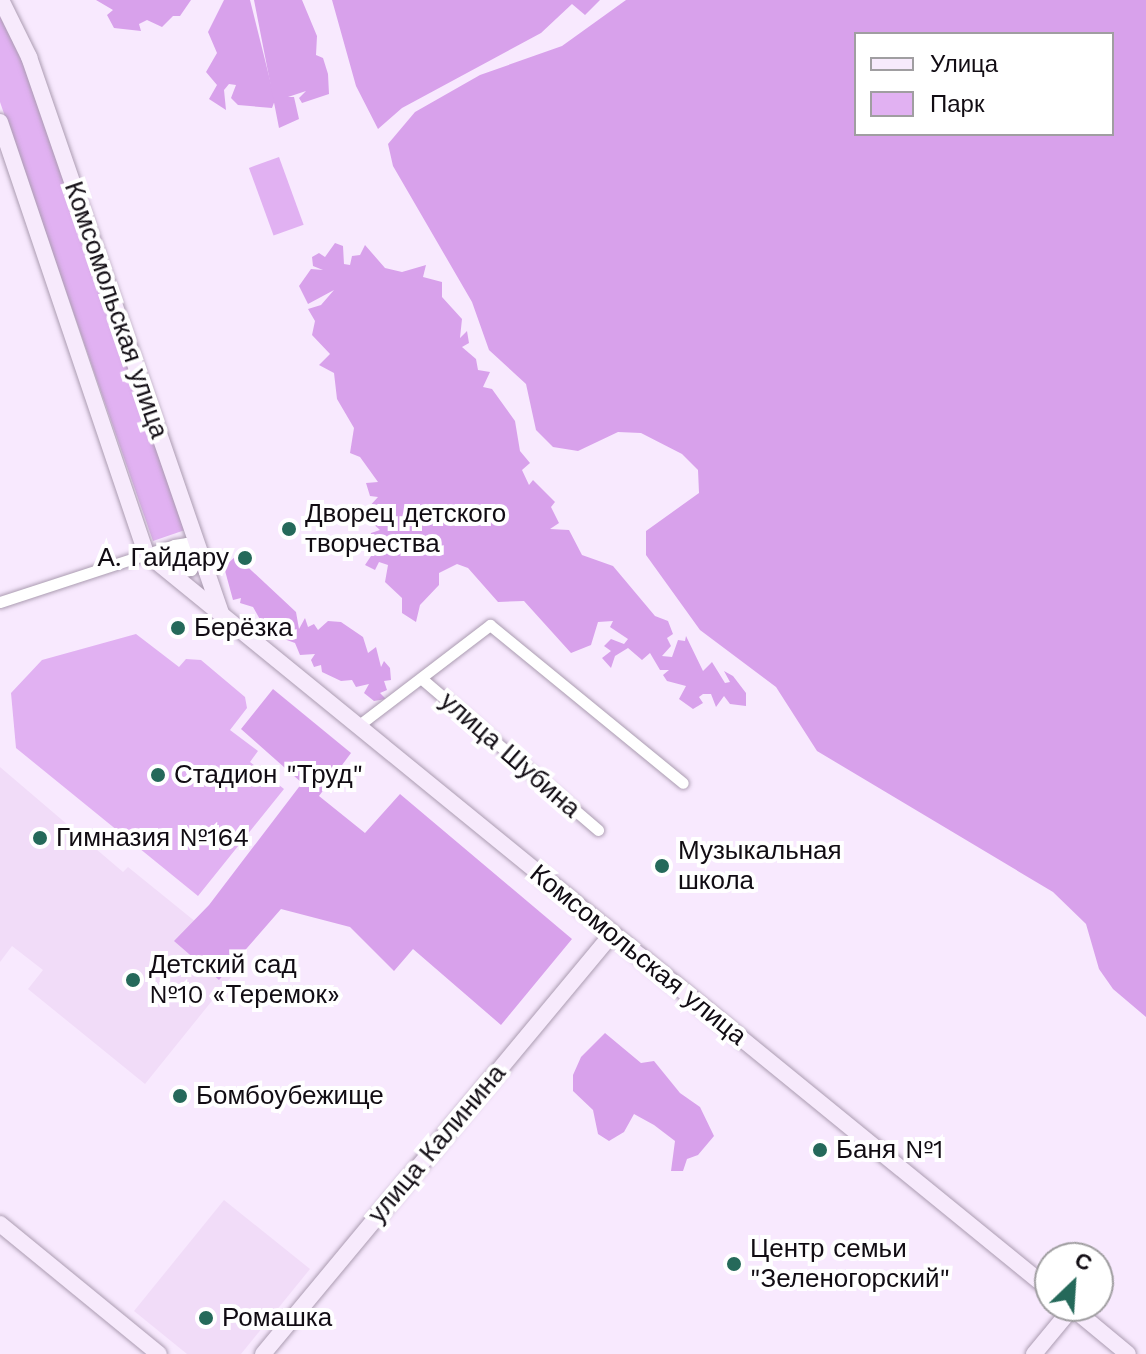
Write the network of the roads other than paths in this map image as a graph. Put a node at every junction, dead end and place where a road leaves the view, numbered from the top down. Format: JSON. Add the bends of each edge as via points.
{"nodes":[{"id":1,"x":1,"y":0,"type":"edge"},
{"id":2,"x":0,"y":122,"type":"edge"},
{"id":3,"x":146,"y":553,"type":"junction"},
{"id":4,"x":198,"y":554,"type":"junction"},
{"id":5,"x":167,"y":572,"type":"junction"},
{"id":6,"x":0,"y":602,"type":"edge"},
{"id":7,"x":226,"y":621,"type":"junction"},
{"id":8,"x":422,"y":679,"type":"junction"},
{"id":9,"x":359,"y":725,"type":"junction"},
{"id":10,"x":683,"y":783,"type":"dead end"},
{"id":11,"x":598,"y":830,"type":"dead end"},
{"id":12,"x":612,"y":934,"type":"junction"},
{"id":13,"x":0,"y":1224,"type":"edge"},
{"id":14,"x":1034,"y":1277,"type":"edge"},
{"id":15,"x":1059,"y":1322,"type":"edge"},
{"id":16,"x":1089,"y":1322,"type":"edge"},
{"id":17,"x":159,"y":1354,"type":"edge"},
{"id":18,"x":263,"y":1354,"type":"edge"},
{"id":19,"x":1034,"y":1354,"type":"edge"},
{"id":20,"x":1128,"y":1354,"type":"edge"}],
"edges":[{"from":1,"to":4,"type":"street","name":"Комсомольская улица","via":[[29,57]]},
{"from":2,"to":3,"type":"street","name":"Комсомольская улица"},
{"from":3,"to":4,"type":"street","via":[[182,543]]},
{"from":3,"to":5,"type":"street","name":"Комсомольская улица"},
{"from":3,"to":6,"type":"street"},
{"from":4,"to":5,"type":"street","via":[[191,570]]},
{"from":4,"to":7,"type":"street","name":"Комсомольская улица"},
{"from":5,"to":7,"type":"street","name":"Комсомольская улица"},
{"from":7,"to":9,"type":"street","name":"Комсомольская улица"},
{"from":8,"to":9,"type":"street"},
{"from":8,"to":10,"type":"street","via":[[490,625]]},
{"from":8,"to":11,"type":"street","name":"улица Шубина"},
{"from":9,"to":12,"type":"street","name":"Комсомольская улица"},
{"from":12,"to":14,"type":"street","name":"Комсомольская улица"},
{"from":12,"to":18,"type":"street","name":"улица Калинина"},
{"from":13,"to":17,"type":"street"},
{"from":15,"to":19,"type":"street"},
{"from":16,"to":20,"type":"street"}]}
